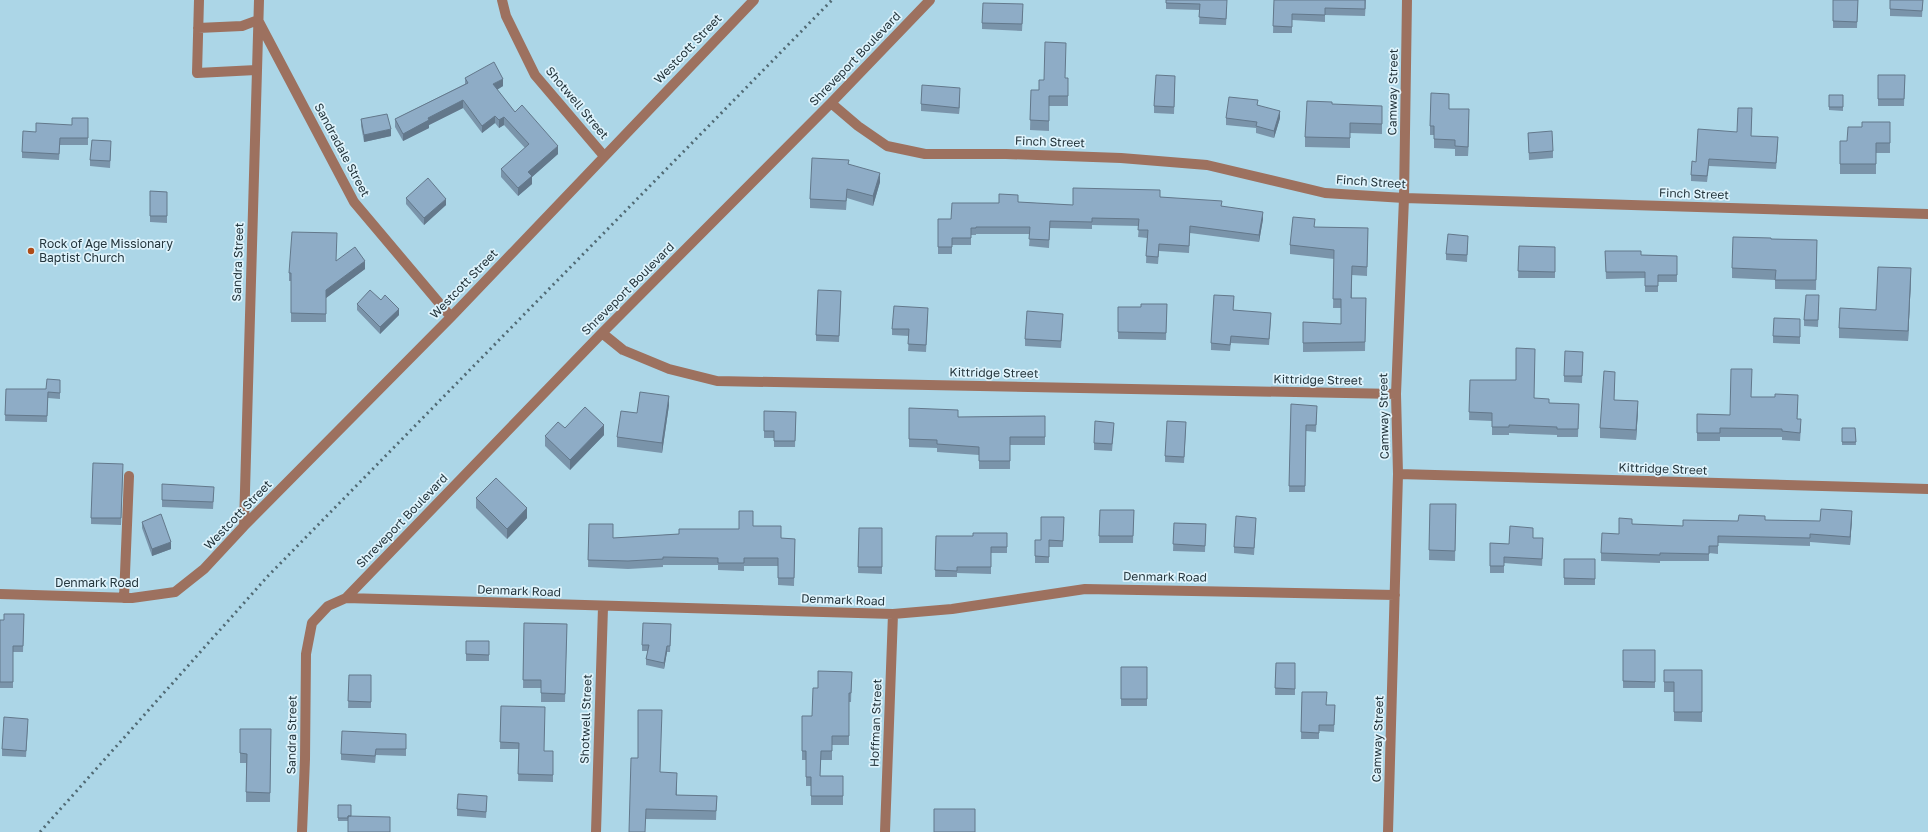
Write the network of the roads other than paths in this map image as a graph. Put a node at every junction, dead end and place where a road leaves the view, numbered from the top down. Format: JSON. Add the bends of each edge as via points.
{"nodes":[{"id":1,"x":199,"y":0,"type":"edge"},
{"id":2,"x":259,"y":0,"type":"edge"},
{"id":3,"x":502,"y":0,"type":"edge"},
{"id":4,"x":754,"y":0,"type":"edge"},
{"id":5,"x":930,"y":0,"type":"edge"},
{"id":6,"x":1408,"y":0,"type":"edge"},
{"id":7,"x":258,"y":20,"type":"junction"},
{"id":8,"x":198,"y":28,"type":"junction"},
{"id":9,"x":257,"y":70,"type":"junction"},
{"id":10,"x":831,"y":103,"type":"junction"},
{"id":11,"x":604,"y":156,"type":"junction"},
{"id":12,"x":1404,"y":198,"type":"junction"},
{"id":13,"x":1928,"y":214,"type":"edge"},
{"id":14,"x":451,"y":317,"type":"junction"},
{"id":15,"x":602,"y":333,"type":"junction"},
{"id":16,"x":1396,"y":394,"type":"junction"},
{"id":17,"x":1398,"y":474,"type":"junction"},
{"id":18,"x":129,"y":476,"type":"dead end"},
{"id":19,"x":1928,"y":489,"type":"edge"},
{"id":20,"x":244,"y":526,"type":"junction"},
{"id":21,"x":189,"y":581,"type":"joint"},
{"id":22,"x":0,"y":594,"type":"edge"},
{"id":23,"x":1395,"y":595,"type":"junction"},
{"id":24,"x":124,"y":598,"type":"junction"},
{"id":25,"x":346,"y":598,"type":"junction"},
{"id":26,"x":603,"y":607,"type":"junction"},
{"id":27,"x":893,"y":614,"type":"junction"},
{"id":28,"x":309,"y":638,"type":"joint"},
{"id":29,"x":302,"y":828,"type":"edge"},
{"id":30,"x":294,"y":832,"type":"edge"},
{"id":31,"x":596,"y":832,"type":"edge"},
{"id":32,"x":885,"y":832,"type":"edge"},
{"id":33,"x":1388,"y":832,"type":"edge"}],
"edges":[{"from":1,"to":8,"type":"street"},
{"from":2,"to":7,"type":"street","name":"Sandra Street"},
{"from":3,"to":11,"type":"street","name":"Shotwell Street","via":[[506,16],[535,75]]},
{"from":4,"to":11,"type":"street","name":"Westcott Street"},
{"from":5,"to":10,"type":"street","name":"Shreveport Boulevard"},
{"from":6,"to":12,"type":"street","name":"Camway Street"},
{"from":7,"to":8,"type":"street","via":[[242,26]]},
{"from":7,"to":9,"type":"street","name":"Sandra Street"},
{"from":7,"to":14,"type":"street","name":"Sandradale Street","via":[[354,202]]},
{"from":8,"to":9,"type":"street","via":[[197,73]]},
{"from":9,"to":20,"type":"street","name":"Sandra Street"},
{"from":10,"to":12,"type":"street","name":"Finch Street","via":[[887,146],[925,154],[1121,158],[1207,165],[1325,192]]},
{"from":10,"to":15,"type":"street","name":"Shreveport Boulevard"},
{"from":11,"to":14,"type":"street","name":"Westcott Street"},
{"from":12,"to":13,"type":"street","name":"Finch Street"},
{"from":12,"to":16,"type":"street","name":"Camway Street"},
{"from":14,"to":20,"type":"street","name":"Westcott Street"},
{"from":15,"to":16,"type":"street","name":"Kittridge Street","via":[[623,350],[669,369],[717,381]]},
{"from":15,"to":25,"type":"street","name":"Shreveport Boulevard"},
{"from":16,"to":17,"type":"street","name":"Camway Street"},
{"from":17,"to":19,"type":"street","name":"Kittridge Street"},
{"from":17,"to":23,"type":"street","name":"Camway Street"},
{"from":18,"to":24,"type":"street"},
{"from":20,"to":21,"type":"street","name":"Westcott Street","via":[[204,569]]},
{"from":21,"to":24,"type":"street","name":"Denmark Road","via":[[175,592]]},
{"from":22,"to":24,"type":"street","name":"Denmark Road"},
{"from":23,"to":27,"type":"street","name":"Denmark Road","via":[[1085,589],[952,609]]},
{"from":23,"to":33,"type":"street","name":"Camway Street"},
{"from":25,"to":26,"type":"street","name":"Denmark Road"},
{"from":25,"to":28,"type":"street","name":"Denmark Road","via":[[328,606],[312,623]]},
{"from":26,"to":27,"type":"street","name":"Denmark Road"},
{"from":26,"to":31,"type":"street","name":"Shotwell Street"},
{"from":27,"to":32,"type":"street","name":"Hoffman Street"},
{"from":28,"to":29,"type":"street","name":"Sandra Street","via":[[306,654]]},
{"from":29,"to":30,"type":"street"}]}
